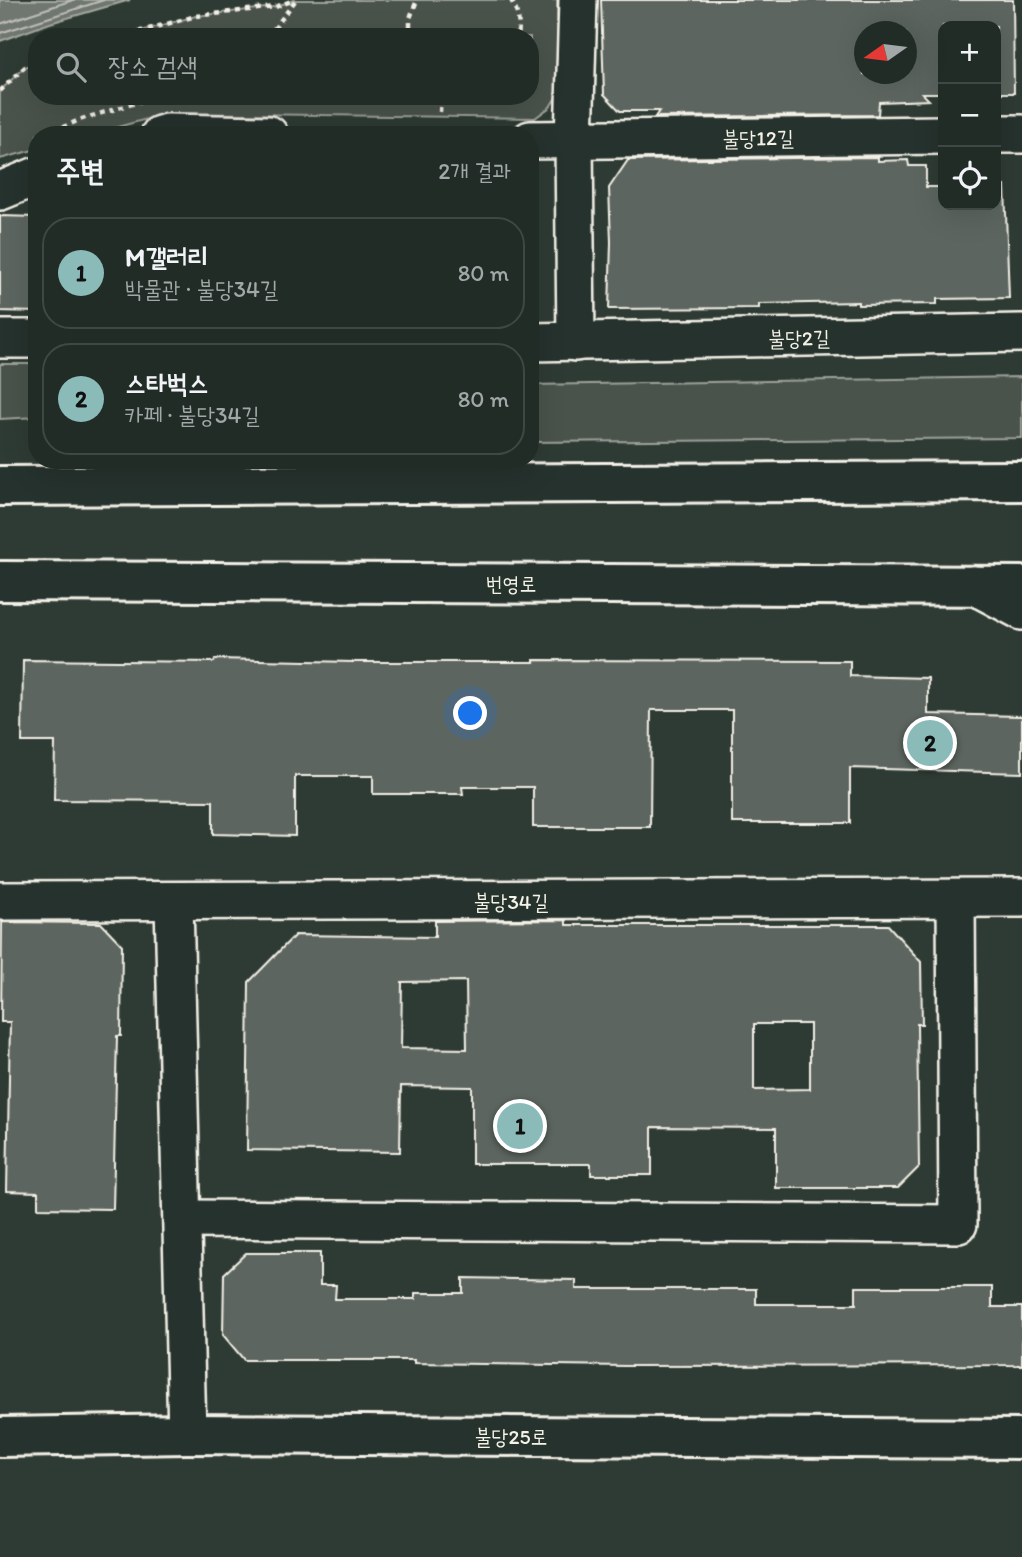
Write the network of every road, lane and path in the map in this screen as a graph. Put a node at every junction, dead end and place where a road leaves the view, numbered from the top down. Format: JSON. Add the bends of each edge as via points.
{"nodes":[{"id":1,"x":295,"y":0,"type":"edge"},
{"id":2,"x":417,"y":0,"type":"edge"},
{"id":3,"x":511,"y":0,"type":"edge"},
{"id":4,"x":578,"y":0,"type":"edge"},
{"id":5,"x":153,"y":28,"type":"edge"},
{"id":6,"x":275,"y":28,"type":"edge"},
{"id":7,"x":410,"y":28,"type":"edge"},
{"id":8,"x":520,"y":28,"type":"edge"},
{"id":9,"x":28,"y":66,"type":"edge"},
{"id":10,"x":0,"y":91,"type":"edge"},
{"id":11,"x":130,"y":105,"type":"edge"},
{"id":12,"x":440,"y":105,"type":"edge"},
{"id":13,"x":440,"y":112,"type":"dead end"},
{"id":14,"x":65,"y":126,"type":"edge"},
{"id":15,"x":1001,"y":134,"type":"edge"},
{"id":16,"x":1022,"y":134,"type":"edge"},
{"id":17,"x":938,"y":135,"type":"edge"},
{"id":18,"x":539,"y":140,"type":"edge"},
{"id":19,"x":574,"y":141,"type":"junction"},
{"id":20,"x":28,"y":180,"type":"edge"},
{"id":21,"x":0,"y":191,"type":"edge"},
{"id":22,"x":1022,"y":334,"type":"edge"},
{"id":23,"x":0,"y":339,"type":"edge"},
{"id":24,"x":28,"y":339,"type":"edge"},
{"id":25,"x":539,"y":342,"type":"edge"},
{"id":26,"x":576,"y":342,"type":"junction"},
{"id":27,"x":1022,"y":481,"type":"edge"},
{"id":28,"x":0,"y":486,"type":"edge"},
{"id":29,"x":0,"y":581,"type":"edge"},
{"id":30,"x":973,"y":585,"type":"junction"},
{"id":31,"x":1022,"y":586,"type":"edge"},
{"id":32,"x":1022,"y":611,"type":"edge"},
{"id":33,"x":1022,"y":898,"type":"edge"},
{"id":34,"x":956,"y":899,"type":"junction"},
{"id":35,"x":0,"y":901,"type":"edge"},
{"id":36,"x":174,"y":902,"type":"junction"},
{"id":37,"x":183,"y":1219,"type":"junction"},
{"id":38,"x":187,"y":1434,"type":"junction"},
{"id":39,"x":0,"y":1437,"type":"edge"},
{"id":40,"x":1022,"y":1439,"type":"edge"}],
"edges":[{"from":1,"to":5,"type":"path"},
{"from":1,"to":6,"type":"path"},
{"from":2,"to":7,"type":"path"},
{"from":3,"to":8,"type":"path"},
{"from":4,"to":19,"type":"street"},
{"from":9,"to":10,"type":"path"},
{"from":11,"to":14,"type":"path"},
{"from":12,"to":13,"type":"path"},
{"from":15,"to":16,"type":"street"},
{"from":17,"to":19,"type":"street","name":"불당12길"},
{"from":18,"to":19,"type":"street","name":"불당12길"},
{"from":19,"to":26,"type":"street"},
{"from":20,"to":21,"type":"street"},
{"from":22,"to":26,"type":"street","name":"불당2길"},
{"from":23,"to":24,"type":"street"},
{"from":25,"to":26,"type":"street"},
{"from":27,"to":28,"type":"main road"},
{"from":29,"to":30,"type":"main road","name":"번영로"},
{"from":30,"to":31,"type":"main road","name":"번영로"},
{"from":30,"to":32,"type":"street"},
{"from":33,"to":34,"type":"street","name":"불당34길"},
{"from":34,"to":36,"type":"street","name":"불당34길"},
{"from":34,"to":37,"type":"street","via":[[958,1224]]},
{"from":35,"to":36,"type":"street","name":"불당34길"},
{"from":36,"to":37,"type":"street"},
{"from":37,"to":38,"type":"street"},
{"from":38,"to":39,"type":"main road","name":"불당25로"},
{"from":38,"to":40,"type":"main road","name":"불당25로"}]}
